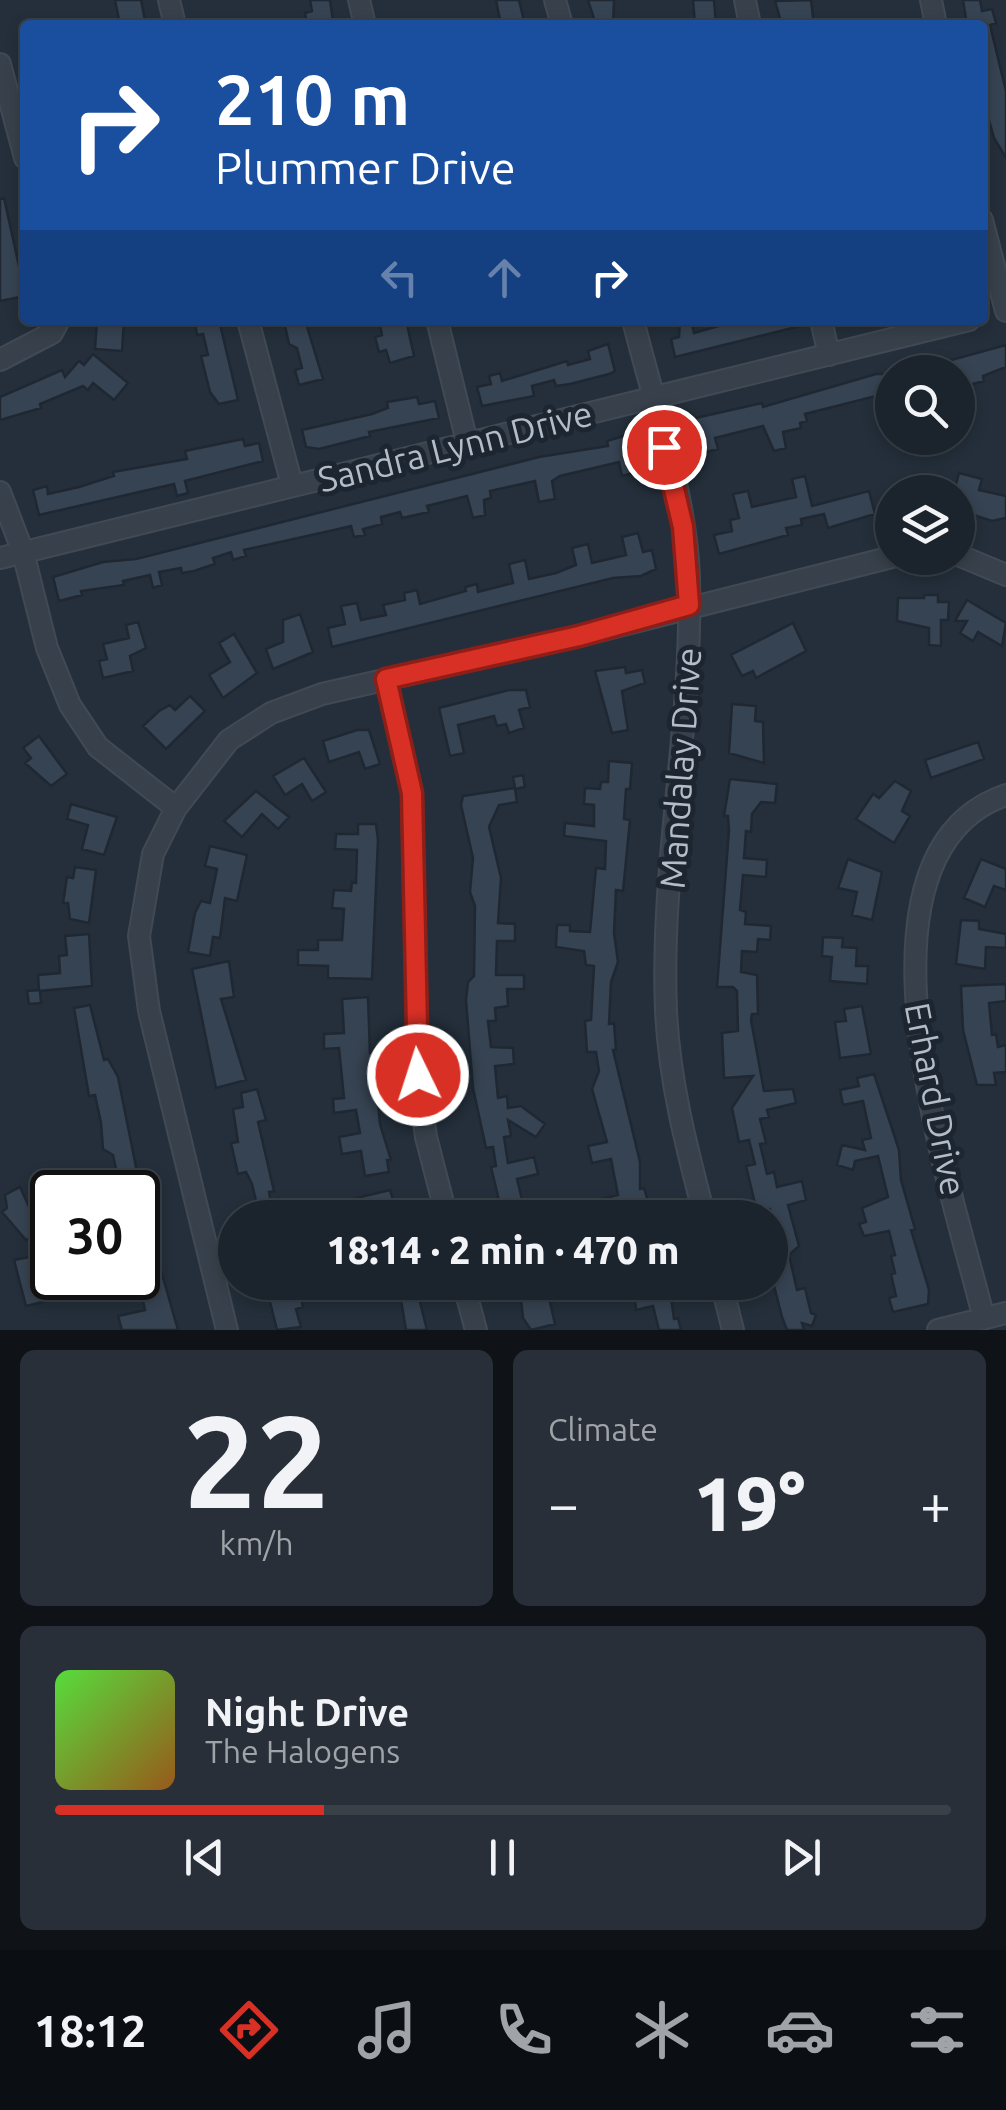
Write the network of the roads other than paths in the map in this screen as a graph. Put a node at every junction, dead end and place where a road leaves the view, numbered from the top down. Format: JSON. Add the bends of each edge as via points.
{"nodes":[{"id":1,"x":0,"y":64,"type":"edge"},
{"id":2,"x":20,"y":139,"type":"edge"},
{"id":3,"x":988,"y":243,"type":"edge"},
{"id":4,"x":1006,"y":311,"type":"edge"},
{"id":5,"x":57,"y":325,"type":"edge"},
{"id":6,"x":249,"y":325,"type":"edge"},
{"id":7,"x":438,"y":325,"type":"edge"},
{"id":8,"x":634,"y":325,"type":"edge"},
{"id":9,"x":822,"y":325,"type":"edge"},
{"id":10,"x":948,"y":325,"type":"edge"},
{"id":11,"x":829,"y":354,"type":"junction"},
{"id":12,"x":0,"y":360,"type":"edge"},
{"id":13,"x":652,"y":398,"type":"junction"},
{"id":14,"x":467,"y":442,"type":"junction"},
{"id":15,"x":292,"y":485,"type":"junction"},
{"id":16,"x":0,"y":492,"type":"edge"},
{"id":17,"x":23,"y":552,"type":"junction"},
{"id":18,"x":0,"y":558,"type":"edge"},
{"id":19,"x":875,"y":561,"type":"edge"},
{"id":20,"x":975,"y":562,"type":"edge"},
{"id":21,"x":1006,"y":575,"type":"edge"},
{"id":22,"x":689,"y":605,"type":"junction"},
{"id":23,"x":386,"y":679,"type":"junction"},
{"id":24,"x":1006,"y":796,"type":"edge"},
{"id":25,"x":176,"y":808,"type":"junction"},
{"id":26,"x":442,"y":1200,"type":"edge"},
{"id":27,"x":700,"y":1200,"type":"edge"},
{"id":28,"x":468,"y":1300,"type":"edge"},
{"id":29,"x":726,"y":1300,"type":"edge"},
{"id":30,"x":1006,"y":1313,"type":"edge"},
{"id":31,"x":984,"y":1319,"type":"junction"},
{"id":32,"x":226,"y":1330,"type":"edge"},
{"id":33,"x":476,"y":1330,"type":"edge"},
{"id":34,"x":733,"y":1330,"type":"edge"},
{"id":35,"x":938,"y":1330,"type":"edge"}],
"edges":[{"from":1,"to":2,"type":"street"},
{"from":3,"to":4,"type":"street"},
{"from":5,"to":12,"type":"street"},
{"from":6,"to":15,"type":"street"},
{"from":7,"to":14,"type":"street"},
{"from":8,"to":13,"type":"street","name":"Mandalay Drive"},
{"from":9,"to":11,"type":"street"},
{"from":10,"to":11,"type":"street","name":"Sandra Lynn Drive"},
{"from":11,"to":13,"type":"street","name":"Sandra Lynn Drive"},
{"from":13,"to":14,"type":"street","name":"Sandra Lynn Drive"},
{"from":13,"to":22,"type":"street","name":"Mandalay Drive","via":[[683,527]]},
{"from":14,"to":15,"type":"street","name":"Sandra Lynn Drive"},
{"from":15,"to":17,"type":"street","name":"Sandra Lynn Drive"},
{"from":16,"to":17,"type":"street"},
{"from":17,"to":18,"type":"street","name":"Sandra Lynn Drive"},
{"from":17,"to":25,"type":"street","via":[[47,648],[70,705],[98,748]]},
{"from":19,"to":22,"type":"street"},
{"from":20,"to":21,"type":"street"},
{"from":22,"to":23,"type":"street"},
{"from":22,"to":27,"type":"street","name":"Mandalay Drive","via":[[666,1007],[671,1070]]},
{"from":23,"to":25,"type":"street","via":[[271,713],[229,740]]},
{"from":23,"to":26,"type":"street","via":[[412,793],[418,1075]]},
{"from":24,"to":31,"type":"street","name":"Erhard Drive","via":[[978,805],[948,836],[926,891],[914,966],[918,1041]]},
{"from":25,"to":32,"type":"street","via":[[153,854],[142,904],[141,975]]},
{"from":28,"to":33,"type":"street"},
{"from":29,"to":34,"type":"street"},
{"from":30,"to":31,"type":"street"},
{"from":31,"to":35,"type":"street"}]}
